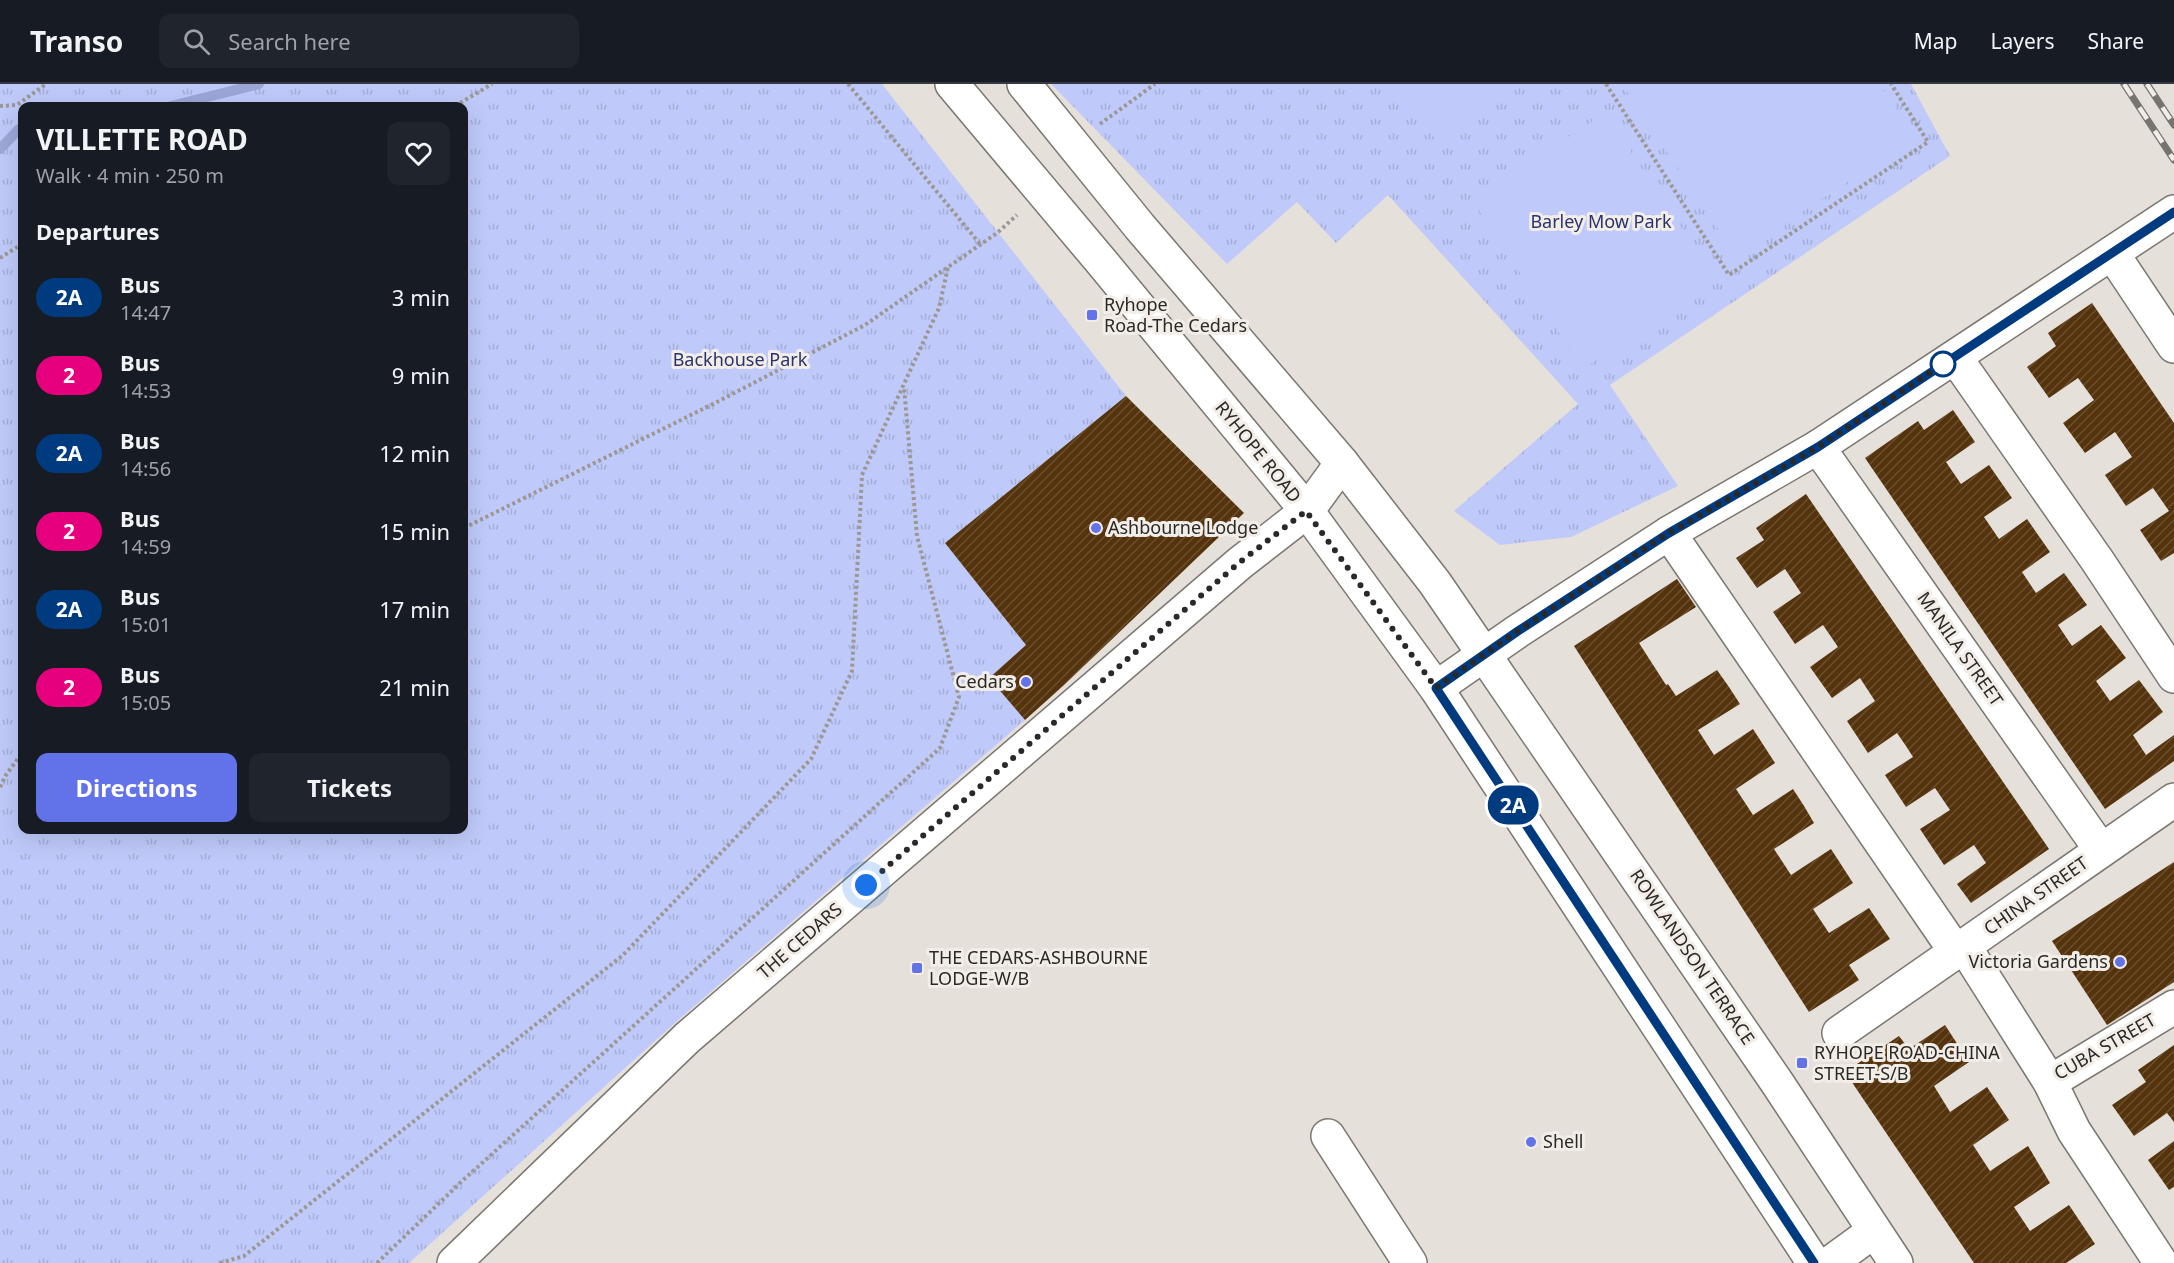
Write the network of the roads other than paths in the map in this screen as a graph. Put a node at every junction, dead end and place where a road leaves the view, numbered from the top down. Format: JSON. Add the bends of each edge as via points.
{"nodes":[{"id":1,"x":952,"y":84,"type":"edge"},
{"id":2,"x":1024,"y":84,"type":"edge"},
{"id":3,"x":2174,"y":212,"type":"edge"},
{"id":4,"x":2120,"y":248,"type":"junction"},
{"id":5,"x":2174,"y":346,"type":"edge"},
{"id":6,"x":1954,"y":357,"type":"junction"},
{"id":7,"x":1818,"y":447,"type":"junction"},
{"id":8,"x":1342,"y":463,"type":"junction"},
{"id":9,"x":1306,"y":511,"type":"junction"},
{"id":10,"x":1669,"y":533,"type":"junction"},
{"id":11,"x":1485,"y":654,"type":"junction"},
{"id":12,"x":2174,"y":676,"type":"edge"},
{"id":13,"x":1436,"y":688,"type":"junction"},
{"id":14,"x":2174,"y":800,"type":"edge"},
{"id":15,"x":2101,"y":850,"type":"junction"},
{"id":16,"x":1960,"y":949,"type":"junction"},
{"id":17,"x":2174,"y":1007,"type":"edge"},
{"id":18,"x":1839,"y":1034,"type":"dead end"},
{"id":19,"x":2050,"y":1082,"type":"junction"},
{"id":20,"x":1328,"y":1136,"type":"dead end"},
{"id":21,"x":1874,"y":1231,"type":"junction"},
{"id":22,"x":454,"y":1263,"type":"edge"},
{"id":23,"x":1410,"y":1263,"type":"edge"},
{"id":24,"x":1814,"y":1263,"type":"edge"},
{"id":25,"x":1830,"y":1263,"type":"edge"},
{"id":26,"x":1896,"y":1263,"type":"edge"},
{"id":27,"x":2161,"y":1263,"type":"edge"}],
"edges":[{"from":1,"to":9,"type":"street","name":"RYHOPE ROAD"},
{"from":2,"to":8,"type":"street","via":[[1140,227]]},
{"from":3,"to":4,"type":"street"},
{"from":4,"to":5,"type":"street"},
{"from":4,"to":6,"type":"street"},
{"from":6,"to":7,"type":"street"},
{"from":6,"to":12,"type":"street"},
{"from":7,"to":10,"type":"street"},
{"from":7,"to":15,"type":"street","name":"MANILA STREET"},
{"from":8,"to":9,"type":"street","name":"THE CEDARS"},
{"from":8,"to":11,"type":"street"},
{"from":9,"to":13,"type":"street","name":"RYHOPE ROAD"},
{"from":9,"to":22,"type":"street","name":"THE CEDARS","via":[[1240,562],[687,1038]]},
{"from":10,"to":11,"type":"street"},
{"from":10,"to":16,"type":"street","name":"CUBA STREET"},
{"from":11,"to":13,"type":"street"},
{"from":11,"to":21,"type":"street","name":"ROWLANDSON TERRACE"},
{"from":13,"to":24,"type":"street","name":"RYHOPE ROAD"},
{"from":14,"to":15,"type":"street","name":"CHINA STREET"},
{"from":15,"to":16,"type":"street","name":"CHINA STREET"},
{"from":16,"to":18,"type":"street","name":"CHINA STREET"},
{"from":16,"to":19,"type":"street","name":"CUBA STREET"},
{"from":17,"to":19,"type":"street","name":"CUBA STREET"},
{"from":19,"to":27,"type":"street","via":[[2074,1131]]},
{"from":20,"to":23,"type":"street"},
{"from":21,"to":25,"type":"street"},
{"from":21,"to":26,"type":"street","name":"ROWLANDSON TERRACE"}]}
